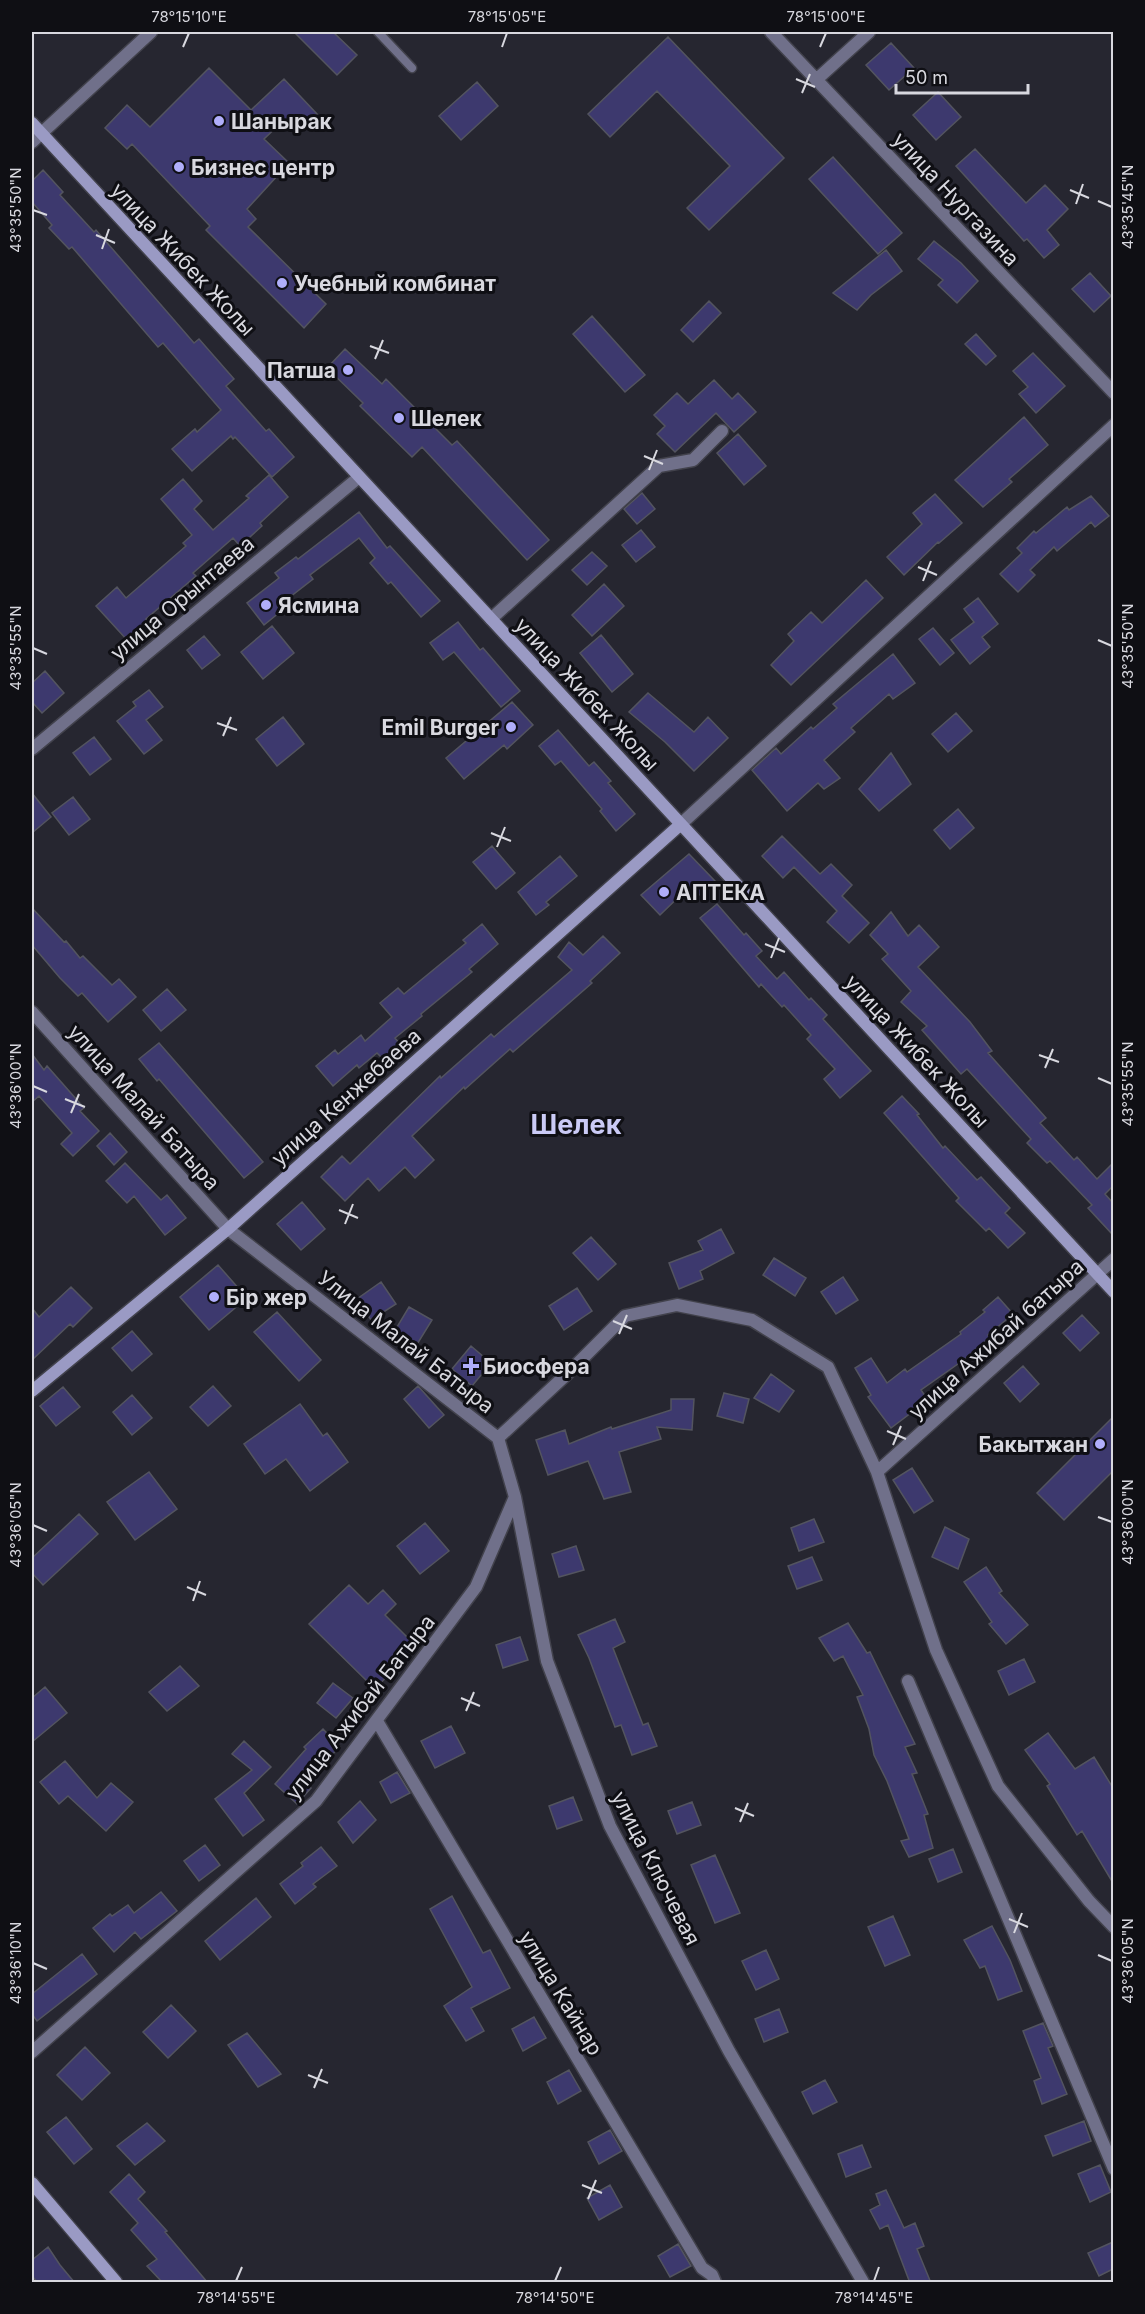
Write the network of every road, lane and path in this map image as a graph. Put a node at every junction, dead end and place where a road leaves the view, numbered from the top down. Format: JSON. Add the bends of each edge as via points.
{"nodes":[{"id":1,"x":151,"y":32,"type":"edge"},
{"id":2,"x":378,"y":32,"type":"edge"},
{"id":3,"x":771,"y":32,"type":"edge"},
{"id":4,"x":869,"y":32,"type":"edge"},
{"id":5,"x":412,"y":68,"type":"dead end"},
{"id":6,"x":816,"y":80,"type":"junction"},
{"id":7,"x":32,"y":123,"type":"edge"},
{"id":8,"x":36,"y":138,"type":"edge"},
{"id":9,"x":1113,"y":393,"type":"edge"},
{"id":10,"x":1113,"y":424,"type":"edge"},
{"id":11,"x":722,"y":431,"type":"dead end"},
{"id":12,"x":358,"y":478,"type":"junction"},
{"id":13,"x":491,"y":619,"type":"junction"},
{"id":14,"x":32,"y":749,"type":"edge"},
{"id":15,"x":681,"y":824,"type":"junction"},
{"id":16,"x":32,"y":1012,"type":"edge"},
{"id":17,"x":228,"y":1229,"type":"junction"},
{"id":18,"x":1113,"y":1259,"type":"edge"},
{"id":19,"x":1096,"y":1275,"type":"junction"},
{"id":20,"x":1113,"y":1292,"type":"edge"},
{"id":21,"x":32,"y":1391,"type":"edge"},
{"id":22,"x":498,"y":1438,"type":"junction"},
{"id":23,"x":877,"y":1472,"type":"junction"},
{"id":24,"x":515,"y":1497,"type":"junction"},
{"id":25,"x":908,"y":1681,"type":"dead end"},
{"id":26,"x":377,"y":1720,"type":"junction"},
{"id":27,"x":1113,"y":1927,"type":"edge"},
{"id":28,"x":32,"y":2052,"type":"edge"},
{"id":29,"x":1113,"y":2169,"type":"edge"},
{"id":30,"x":32,"y":2183,"type":"edge"},
{"id":31,"x":117,"y":2283,"type":"edge"},
{"id":32,"x":715,"y":2283,"type":"edge"},
{"id":33,"x":863,"y":2283,"type":"edge"}],
"edges":[{"from":1,"to":8,"type":"street"},
{"from":2,"to":5,"type":"lane"},
{"from":3,"to":6,"type":"street","name":"улица Нургазина"},
{"from":4,"to":6,"type":"street"},
{"from":6,"to":9,"type":"street","name":"улица Нургазина"},
{"from":7,"to":8,"type":"main road","name":"улица Жибек Жолы"},
{"from":8,"to":12,"type":"main road","name":"улица Жибек Жолы"},
{"from":10,"to":15,"type":"street"},
{"from":11,"to":13,"type":"street","via":[[693,460],[659,466]]},
{"from":12,"to":13,"type":"main road","name":"улица Жибек Жолы"},
{"from":12,"to":14,"type":"street","name":"улица Орынтаева"},
{"from":13,"to":15,"type":"main road","name":"улица Жибек Жолы"},
{"from":15,"to":17,"type":"main road","name":"улица Кенжебаева"},
{"from":15,"to":19,"type":"main road","name":"улица Жибек Жолы"},
{"from":16,"to":17,"type":"street","name":"улица Малай Батыра"},
{"from":17,"to":21,"type":"main road","name":"улица Кенжебаева"},
{"from":17,"to":22,"type":"street","name":"Улица Малай Батыра"},
{"from":18,"to":19,"type":"street","name":"улица Ажибай батыра"},
{"from":19,"to":20,"type":"main road","name":"улица Жибек Жолы"},
{"from":19,"to":23,"type":"street","name":"улица Ажибай батыра"},
{"from":22,"to":23,"type":"street","name":"Улица Малай Батыра","via":[[625,1316],[677,1305],[752,1320],[828,1367]]},
{"from":22,"to":24,"type":"street","name":"улица Ключевая"},
{"from":23,"to":27,"type":"street","via":[[936,1650],[998,1786]]},
{"from":24,"to":26,"type":"street","name":"улица Ажибай Батыра","via":[[476,1587]]},
{"from":24,"to":33,"type":"street","name":"улица Ключевая","via":[[547,1661],[609,1826],[729,2051]]},
{"from":25,"to":29,"type":"street"},
{"from":26,"to":28,"type":"street","name":"улица Ажибай Батыра","via":[[316,1801]]},
{"from":26,"to":32,"type":"street","name":"улица Кайнар","via":[[702,2268]]},
{"from":30,"to":31,"type":"main road"}]}
